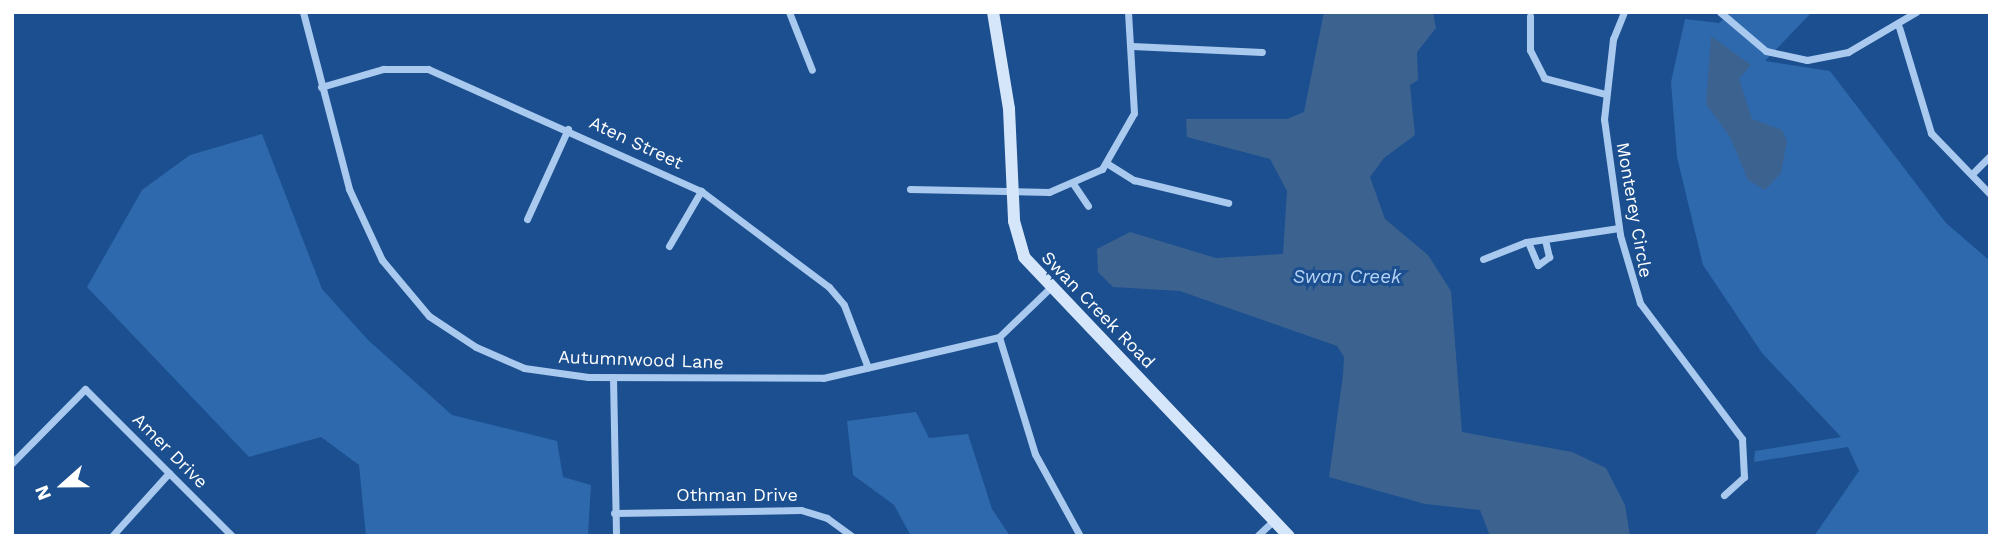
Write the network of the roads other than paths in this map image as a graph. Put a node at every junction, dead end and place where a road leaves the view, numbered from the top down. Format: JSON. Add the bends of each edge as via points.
{"nodes":[{"id":1,"x":303,"y":12,"type":"edge"},
{"id":2,"x":789,"y":12,"type":"edge"},
{"id":3,"x":993,"y":12,"type":"edge"},
{"id":4,"x":1128,"y":12,"type":"edge"},
{"id":5,"x":1624,"y":12,"type":"edge"},
{"id":6,"x":1720,"y":12,"type":"edge"},
{"id":7,"x":1916,"y":12,"type":"edge"},
{"id":8,"x":1530,"y":16,"type":"dead end"},
{"id":9,"x":1899,"y":27,"type":"junction"},
{"id":10,"x":1132,"y":46,"type":"junction"},
{"id":11,"x":1262,"y":52,"type":"dead end"},
{"id":12,"x":812,"y":70,"type":"dead end"},
{"id":13,"x":321,"y":87,"type":"junction"},
{"id":14,"x":1605,"y":94,"type":"junction"},
{"id":15,"x":568,"y":129,"type":"junction"},
{"id":16,"x":1990,"y":156,"type":"edge"},
{"id":17,"x":1108,"y":163,"type":"junction"},
{"id":18,"x":1972,"y":174,"type":"junction"},
{"id":19,"x":1074,"y":185,"type":"junction"},
{"id":20,"x":911,"y":189,"type":"dead end"},
{"id":21,"x":701,"y":191,"type":"junction"},
{"id":22,"x":1012,"y":192,"type":"junction"},
{"id":23,"x":1990,"y":194,"type":"edge"},
{"id":24,"x":1228,"y":202,"type":"dead end"},
{"id":25,"x":1088,"y":205,"type":"dead end"},
{"id":26,"x":527,"y":219,"type":"dead end"},
{"id":27,"x":1619,"y":228,"type":"junction"},
{"id":28,"x":1545,"y":239,"type":"junction"},
{"id":29,"x":1528,"y":242,"type":"junction"},
{"id":30,"x":669,"y":246,"type":"dead end"},
{"id":31,"x":1483,"y":259,"type":"dead end"},
{"id":32,"x":1050,"y":288,"type":"junction"},
{"id":33,"x":999,"y":337,"type":"junction"},
{"id":34,"x":868,"y":368,"type":"junction"},
{"id":35,"x":613,"y":377,"type":"junction"},
{"id":36,"x":12,"y":463,"type":"edge"},
{"id":37,"x":169,"y":473,"type":"junction"},
{"id":38,"x":1724,"y":495,"type":"dead end"},
{"id":39,"x":614,"y":513,"type":"junction"},
{"id":40,"x":1274,"y":520,"type":"junction"},
{"id":41,"x":112,"y":536,"type":"edge"},
{"id":42,"x":232,"y":536,"type":"edge"},
{"id":43,"x":616,"y":536,"type":"edge"},
{"id":44,"x":852,"y":536,"type":"edge"},
{"id":45,"x":1080,"y":536,"type":"edge"},
{"id":46,"x":1257,"y":536,"type":"edge"},
{"id":47,"x":1289,"y":536,"type":"edge"}],
"edges":[{"from":1,"to":13,"type":"street","name":"Autumnwood Lane"},
{"from":2,"to":12,"type":"street"},
{"from":3,"to":22,"type":"street","name":"Swan Creek Road","via":[[1006,84]]},
{"from":4,"to":10,"type":"street"},
{"from":5,"to":14,"type":"street","name":"Monterey Circle"},
{"from":6,"to":9,"type":"street","via":[[1766,51],[1800,60],[1836,56]]},
{"from":7,"to":9,"type":"street"},
{"from":8,"to":14,"type":"street","via":[[1530,50],[1544,78]]},
{"from":9,"to":18,"type":"street","via":[[1931,133]]},
{"from":10,"to":11,"type":"street"},
{"from":10,"to":17,"type":"street","via":[[1134,113]]},
{"from":13,"to":15,"type":"street","name":"Aten Street","via":[[383,68],[416,67]]},
{"from":13,"to":35,"type":"street","name":"Autumnwood Lane","via":[[360,219],[387,268],[417,304],[499,359],[551,374]]},
{"from":14,"to":27,"type":"street","name":"Monterey Circle"},
{"from":15,"to":21,"type":"street","name":"Aten Street"},
{"from":15,"to":26,"type":"street"},
{"from":16,"to":18,"type":"street"},
{"from":17,"to":19,"type":"street"},
{"from":17,"to":24,"type":"street","via":[[1134,180]]},
{"from":18,"to":23,"type":"street"},
{"from":19,"to":22,"type":"street"},
{"from":19,"to":25,"type":"street"},
{"from":20,"to":22,"type":"street"},
{"from":21,"to":30,"type":"street"},
{"from":21,"to":34,"type":"street","name":"Aten Street","via":[[829,287],[844,305]]},
{"from":22,"to":32,"type":"street","name":"Swan Creek Road","via":[[1019,248]]},
{"from":27,"to":28,"type":"street"},
{"from":27,"to":38,"type":"street","name":"Monterey Circle","via":[[1640,303],[1742,439],[1744,477]]},
{"from":28,"to":29,"type":"street"},
{"from":28,"to":29,"type":"street","via":[[1549,257],[1538,265]]},
{"from":29,"to":31,"type":"street"},
{"from":32,"to":33,"type":"street"},
{"from":32,"to":40,"type":"street","name":"Swan Creek Road"},
{"from":33,"to":34,"type":"street","name":"Autumnwood Lane"},
{"from":33,"to":45,"type":"street","via":[[1035,454]]},
{"from":34,"to":35,"type":"street","name":"Autumnwood Lane","via":[[816,378]]},
{"from":35,"to":39,"type":"street"},
{"from":36,"to":37,"type":"street","name":"Amer Drive","via":[[85,388]]},
{"from":37,"to":41,"type":"street"},
{"from":37,"to":42,"type":"street","name":"Amer Drive"},
{"from":39,"to":43,"type":"street"},
{"from":39,"to":44,"type":"street","name":"Othman Drive","via":[[801,510],[827,517]]},
{"from":40,"to":46,"type":"street"},
{"from":40,"to":47,"type":"street","name":"Swan Creek Road"}]}
